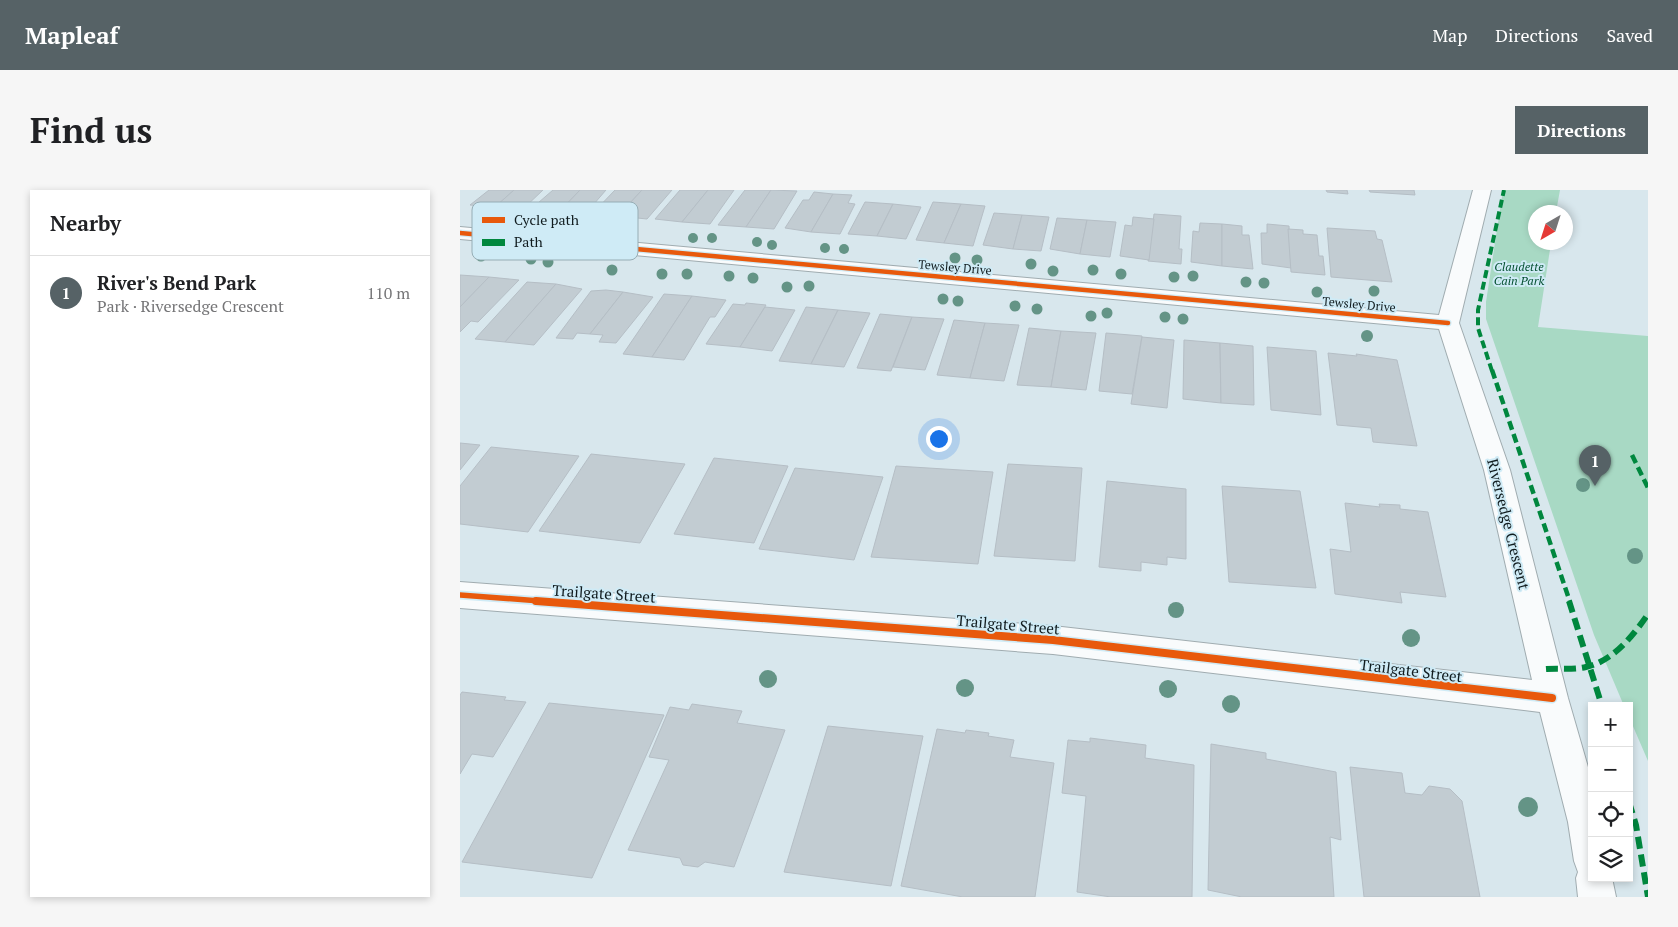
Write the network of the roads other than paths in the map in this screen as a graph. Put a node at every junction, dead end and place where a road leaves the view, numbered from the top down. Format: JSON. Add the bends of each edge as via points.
{"nodes":[{"id":1,"x":1482,"y":190,"type":"edge"},
{"id":2,"x":638,"y":249,"type":"edge"},
{"id":3,"x":1448,"y":323,"type":"junction"},
{"id":4,"x":460,"y":595,"type":"edge"},
{"id":5,"x":1552,"y":698,"type":"junction"},
{"id":6,"x":1588,"y":837,"type":"edge"},
{"id":7,"x":1595,"y":882,"type":"edge"},
{"id":8,"x":1597,"y":897,"type":"edge"}],
"edges":[{"from":1,"to":3,"type":"street"},
{"from":2,"to":3,"type":"street","name":"Tewsley Drive"},
{"from":3,"to":5,"type":"street","name":"Riversedge Crescent","via":[[1496,470]]},
{"from":4,"to":5,"type":"street","name":"Trailgate Street","via":[[1053,640]]},
{"from":5,"to":6,"type":"street","name":"Riversedge Crescent"},
{"from":7,"to":8,"type":"street"}]}
